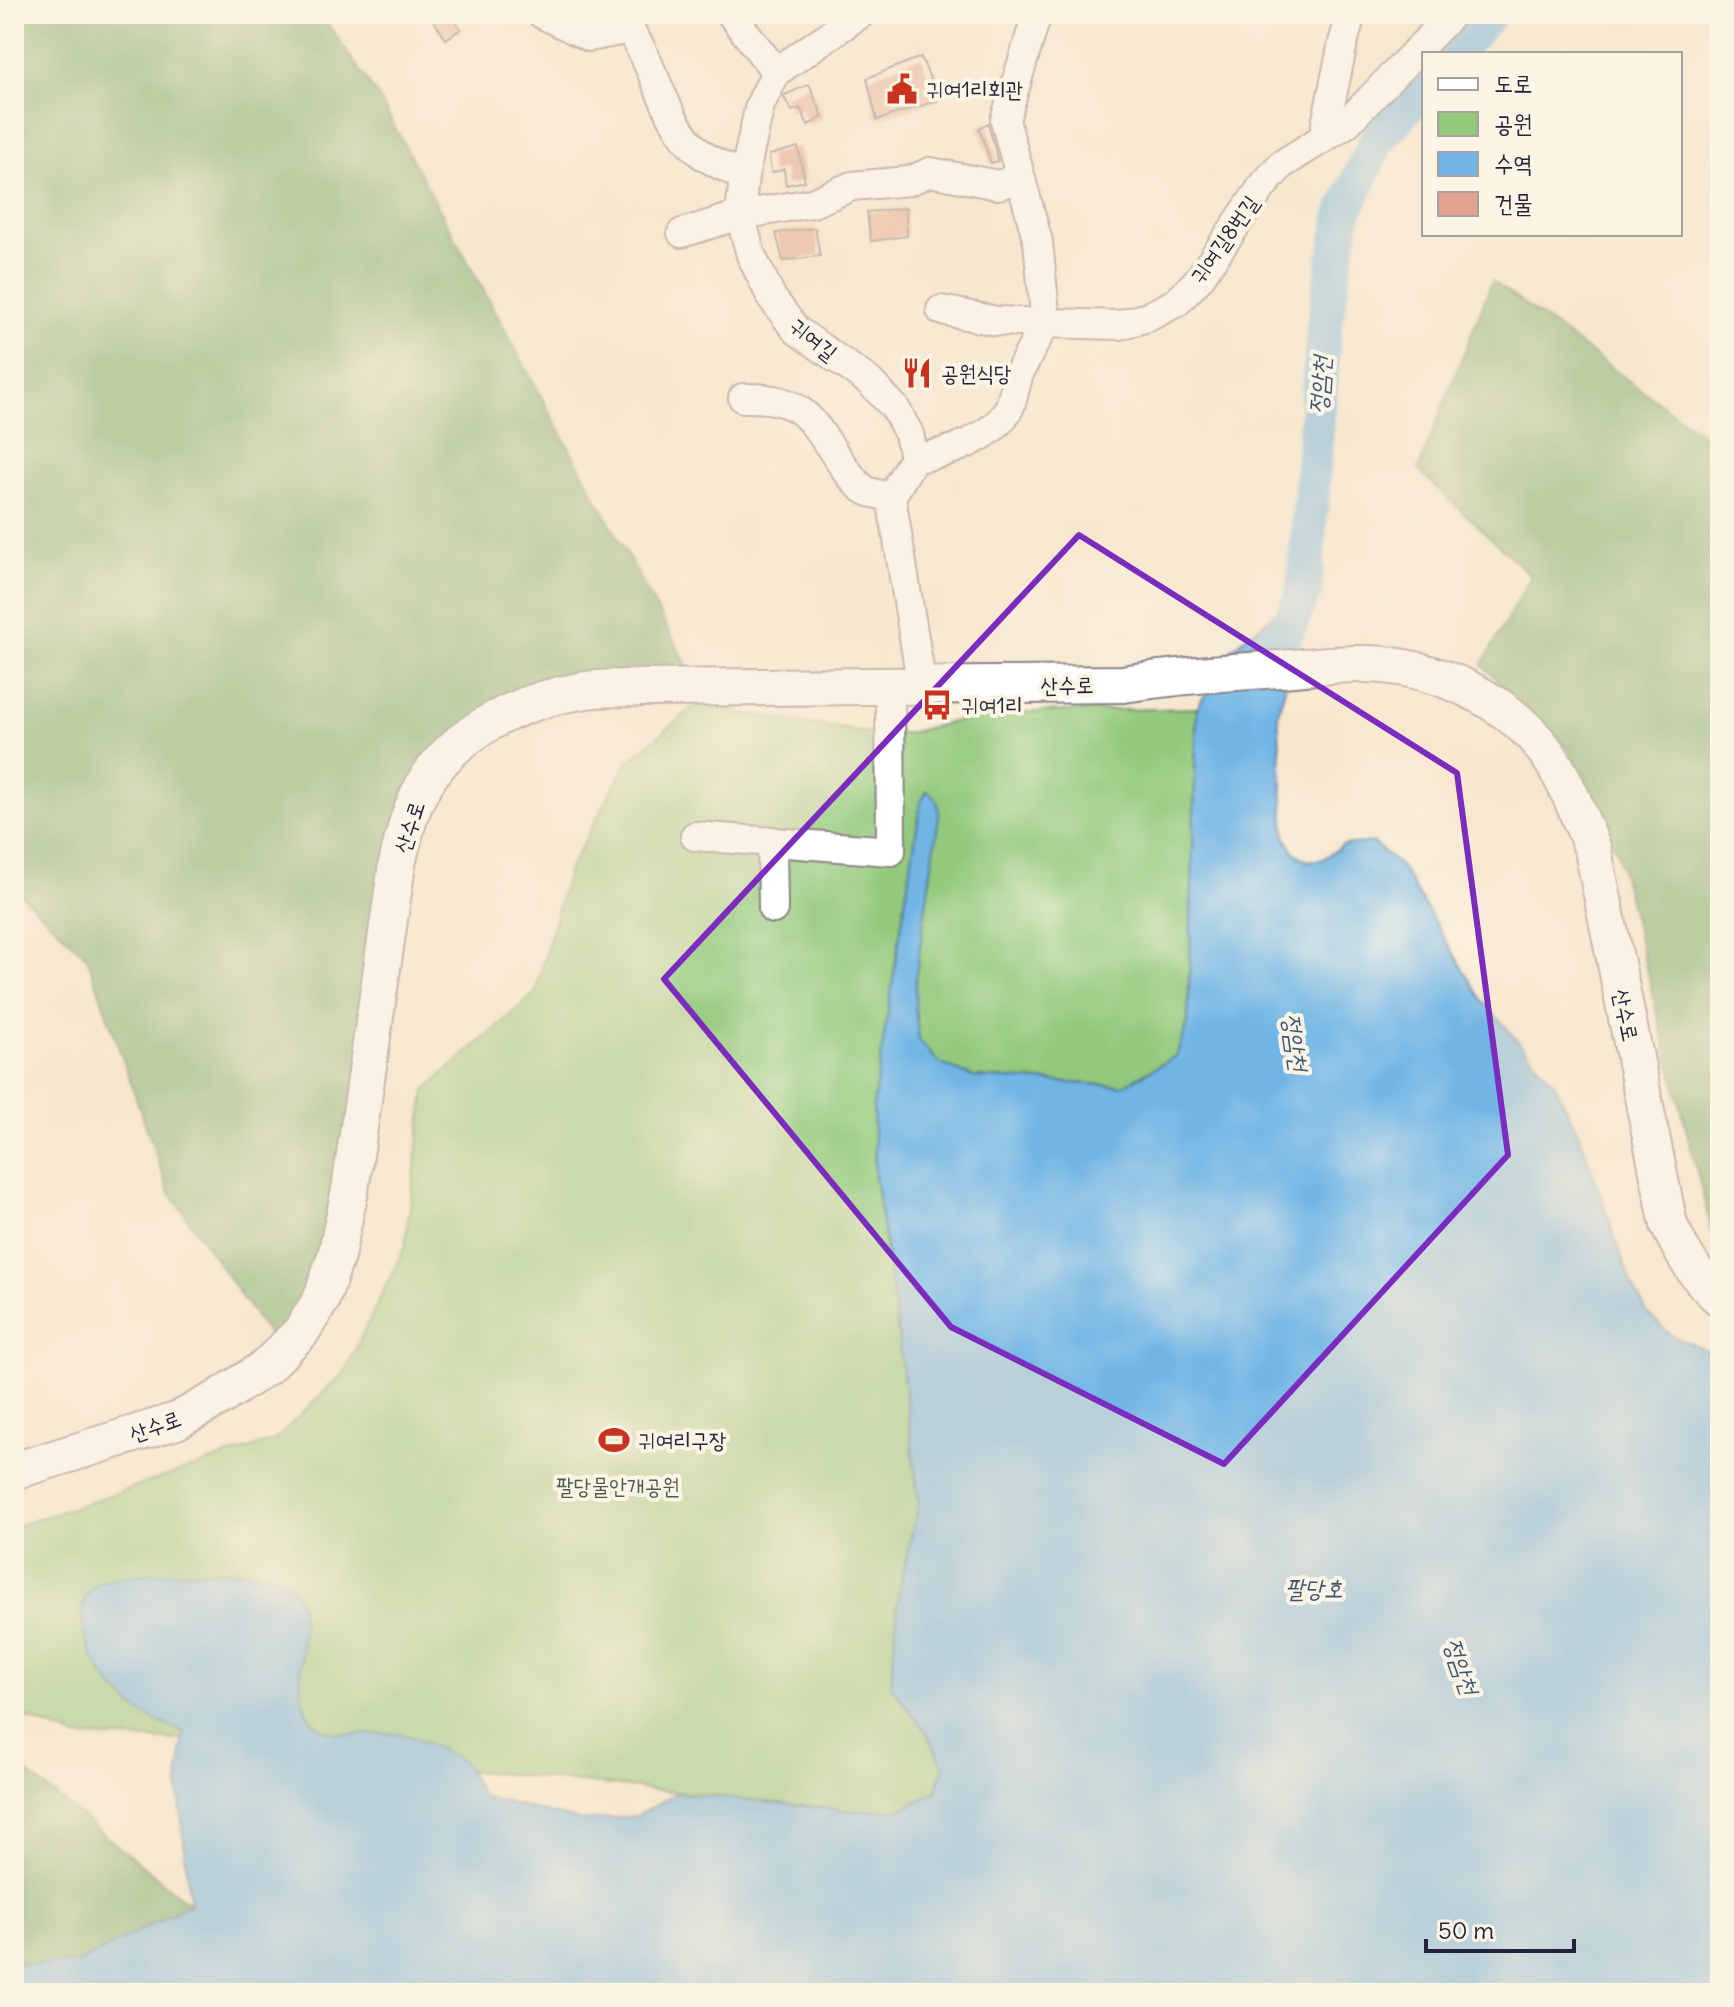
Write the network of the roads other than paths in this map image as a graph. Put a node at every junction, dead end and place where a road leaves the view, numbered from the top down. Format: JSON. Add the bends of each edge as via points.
{"nodes":[{"id":1,"x":542,"y":14,"type":"edge"},
{"id":2,"x":731,"y":14,"type":"edge"},
{"id":3,"x":860,"y":14,"type":"edge"},
{"id":4,"x":1037,"y":14,"type":"edge"},
{"id":5,"x":1351,"y":14,"type":"edge"},
{"id":6,"x":1452,"y":14,"type":"edge"},
{"id":7,"x":776,"y":72,"type":"junction"},
{"id":8,"x":1323,"y":139,"type":"junction"},
{"id":9,"x":744,"y":176,"type":"junction"},
{"id":10,"x":1018,"y":178,"type":"junction"},
{"id":11,"x":740,"y":215,"type":"junction"},
{"id":12,"x":682,"y":233,"type":"dead end"},
{"id":13,"x":941,"y":310,"type":"dead end"},
{"id":14,"x":1046,"y":323,"type":"junction"},
{"id":15,"x":743,"y":398,"type":"dead end"},
{"id":16,"x":914,"y":458,"type":"junction"},
{"id":17,"x":891,"y":497,"type":"junction"},
{"id":18,"x":906,"y":687,"type":"junction"},
{"id":19,"x":695,"y":836,"type":"dead end"},
{"id":20,"x":772,"y":841,"type":"junction"},
{"id":21,"x":773,"y":909,"type":"dead end"},
{"id":22,"x":1720,"y":1298,"type":"edge"},
{"id":23,"x":14,"y":1471,"type":"edge"}],
"edges":[{"from":1,"to":9,"type":"street","via":[[589,37],[629,29],[680,129],[699,152]]},
{"from":2,"to":7,"type":"street"},
{"from":3,"to":7,"type":"street"},
{"from":4,"to":10,"type":"street","via":[[1005,120]]},
{"from":5,"to":8,"type":"street"},
{"from":6,"to":8,"type":"street","name":"귀여길8번길","via":[[1347,123]]},
{"from":7,"to":9,"type":"street","name":"귀여길","via":[[760,105]]},
{"from":8,"to":14,"type":"street","name":"귀여길8번길","via":[[1281,165],[1177,302],[1119,325]]},
{"from":9,"to":11,"type":"street","name":"귀여길"},
{"from":10,"to":11,"type":"street","via":[[998,185],[930,172],[909,181],[852,186],[812,203]]},
{"from":10,"to":14,"type":"street","via":[[1038,242]]},
{"from":11,"to":12,"type":"street"},
{"from":11,"to":16,"type":"street","name":"귀여길","via":[[751,255],[772,298],[796,330],[869,381],[895,408]]},
{"from":13,"to":14,"type":"street","name":"귀여길8번길","via":[[996,321]]},
{"from":14,"to":16,"type":"street","via":[[1019,373],[1009,408],[996,425],[965,444]]},
{"from":15,"to":17,"type":"street","via":[[771,397],[795,404],[865,491]]},
{"from":16,"to":17,"type":"street"},
{"from":17,"to":18,"type":"street"},
{"from":18,"to":20,"type":"street","via":[[891,851]]},
{"from":18,"to":22,"type":"main road","name":"산수로","via":[[1123,684],[1191,674],[1365,664],[1399,668],[1474,691],[1513,718],[1548,755],[1593,850],[1669,1225],[1684,1257]]},
{"from":18,"to":23,"type":"main road","name":"산수로","via":[[581,690],[508,713],[476,730],[448,754],[422,787],[397,864],[350,1190],[321,1300],[301,1332],[266,1367],[219,1398],[176,1421]]},
{"from":19,"to":20,"type":"street"},
{"from":20,"to":21,"type":"street"}]}
